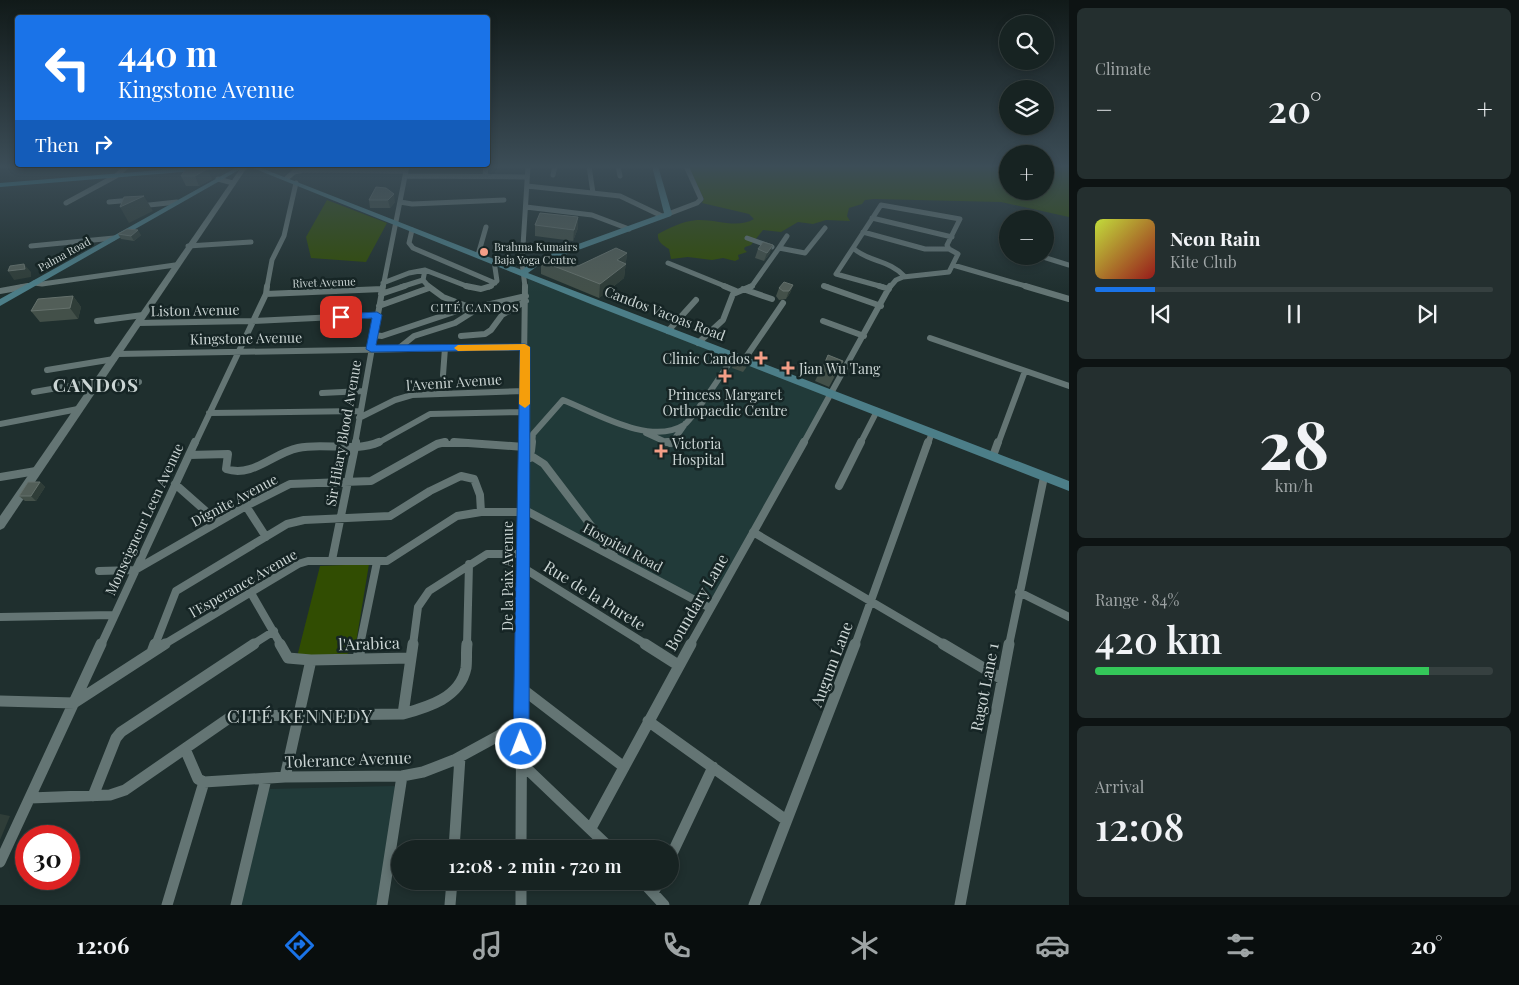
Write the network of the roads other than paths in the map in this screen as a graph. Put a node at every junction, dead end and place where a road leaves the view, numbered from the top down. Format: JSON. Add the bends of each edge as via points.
{"nodes":[{"id":1,"x":166,"y":208,"type":"edge"},
{"id":2,"x":215,"y":208,"type":"edge"},
{"id":3,"x":290,"y":208,"type":"edge"},
{"id":4,"x":359,"y":208,"type":"edge"},
{"id":5,"x":399,"y":208,"type":"edge"},
{"id":6,"x":526,"y":208,"type":"edge"},
{"id":7,"x":537,"y":208,"type":"edge"},
{"id":8,"x":649,"y":208,"type":"edge"},
{"id":9,"x":664,"y":208,"type":"edge"},
{"id":10,"x":683,"y":208,"type":"edge"},
{"id":11,"x":878,"y":208,"type":"edge"},
{"id":12,"x":902,"y":208,"type":"edge"},
{"id":13,"x":665,"y":215,"type":"junction"},
{"id":14,"x":872,"y":218,"type":"junction"},
{"id":15,"x":396,"y":223,"type":"junction"},
{"id":16,"x":486,"y":227,"type":"dead end"},
{"id":17,"x":825,"y":228,"type":"dead end"},
{"id":18,"x":629,"y":229,"type":"junction"},
{"id":19,"x":412,"y":230,"type":"junction"},
{"id":20,"x":863,"y":232,"type":"junction"},
{"id":21,"x":787,"y":236,"type":"dead end"},
{"id":22,"x":952,"y":237,"type":"junction"},
{"id":23,"x":114,"y":238,"type":"junction"},
{"id":24,"x":747,"y":238,"type":"dead end"},
{"id":25,"x":251,"y":242,"type":"dead end"},
{"id":26,"x":32,"y":246,"type":"dead end"},
{"id":27,"x":188,"y":246,"type":"junction"},
{"id":28,"x":779,"y":248,"type":"junction"},
{"id":29,"x":853,"y":248,"type":"junction"},
{"id":30,"x":949,"y":249,"type":"junction"},
{"id":31,"x":478,"y":255,"type":"junction"},
{"id":32,"x":1054,"y":260,"type":"edge"},
{"id":33,"x":177,"y":262,"type":"junction"},
{"id":34,"x":494,"y":262,"type":"junction"},
{"id":35,"x":668,"y":263,"type":"dead end"},
{"id":36,"x":953,"y":265,"type":"junction"},
{"id":37,"x":1069,"y":265,"type":"edge"},
{"id":38,"x":425,"y":270,"type":"junction"},
{"id":39,"x":523,"y":274,"type":"junction"},
{"id":40,"x":904,"y":276,"type":"junction"},
{"id":41,"x":423,"y":280,"type":"junction"},
{"id":42,"x":494,"y":283,"type":"junction"},
{"id":43,"x":32,"y":285,"type":"junction"},
{"id":44,"x":824,"y":286,"type":"dead end"},
{"id":45,"x":429,"y":288,"type":"junction"},
{"id":46,"x":382,"y":289,"type":"junction"},
{"id":47,"x":889,"y":289,"type":"junction"},
{"id":48,"x":739,"y":290,"type":"junction"},
{"id":49,"x":0,"y":291,"type":"edge"},
{"id":50,"x":266,"y":294,"type":"junction"},
{"id":51,"x":526,"y":299,"type":"junction"},
{"id":52,"x":772,"y":299,"type":"dead end"},
{"id":53,"x":1069,"y":299,"type":"edge"},
{"id":54,"x":696,"y":300,"type":"dead end"},
{"id":55,"x":0,"y":303,"type":"edge"},
{"id":56,"x":783,"y":303,"type":"dead end"},
{"id":57,"x":379,"y":306,"type":"junction"},
{"id":58,"x":881,"y":306,"type":"junction"},
{"id":59,"x":472,"y":308,"type":"junction"},
{"id":60,"x":143,"y":315,"type":"junction"},
{"id":61,"x":377,"y":315,"type":"junction"},
{"id":62,"x":97,"y":321,"type":"dead end"},
{"id":63,"x":252,"y":321,"type":"junction"},
{"id":64,"x":823,"y":321,"type":"dead end"},
{"id":65,"x":138,"y":323,"type":"junction"},
{"id":66,"x":668,"y":331,"type":"junction"},
{"id":67,"x":373,"y":335,"type":"junction"},
{"id":68,"x":461,"y":336,"type":"dead end"},
{"id":69,"x":864,"y":336,"type":"junction"},
{"id":70,"x":930,"y":338,"type":"dead end"},
{"id":71,"x":698,"y":343,"type":"junction"},
{"id":72,"x":525,"y":347,"type":"junction"},
{"id":73,"x":399,"y":348,"type":"junction"},
{"id":74,"x":446,"y":348,"type":"junction"},
{"id":75,"x":371,"y":349,"type":"junction"},
{"id":76,"x":238,"y":350,"type":"junction"},
{"id":77,"x":115,"y":356,"type":"junction"},
{"id":78,"x":734,"y":356,"type":"junction"},
{"id":79,"x":744,"y":360,"type":"junction"},
{"id":80,"x":47,"y":370,"type":"dead end"},
{"id":81,"x":1025,"y":371,"type":"junction"},
{"id":82,"x":442,"y":375,"type":"dead end"},
{"id":83,"x":97,"y":382,"type":"junction"},
{"id":84,"x":139,"y":382,"type":"dead end"},
{"id":85,"x":1069,"y":386,"type":"edge"},
{"id":86,"x":364,"y":390,"type":"junction"},
{"id":87,"x":525,"y":391,"type":"junction"},
{"id":88,"x":34,"y":392,"type":"dead end"},
{"id":89,"x":322,"y":392,"type":"dead end"},
{"id":90,"x":832,"y":394,"type":"junction"},
{"id":91,"x":78,"y":409,"type":"junction"},
{"id":92,"x":877,"y":411,"type":"junction"},
{"id":93,"x":524,"y":412,"type":"junction"},
{"id":94,"x":209,"y":413,"type":"junction"},
{"id":95,"x":359,"y":415,"type":"junction"},
{"id":96,"x":0,"y":424,"type":"edge"},
{"id":97,"x":685,"y":424,"type":"junction"},
{"id":98,"x":640,"y":431,"type":"junction"},
{"id":99,"x":932,"y":432,"type":"junction"},
{"id":100,"x":356,"y":447,"type":"junction"},
{"id":101,"x":524,"y":447,"type":"junction"},
{"id":102,"x":189,"y":454,"type":"junction"},
{"id":103,"x":993,"y":456,"type":"junction"},
{"id":104,"x":524,"y":460,"type":"junction"},
{"id":105,"x":36,"y":471,"type":"junction"},
{"id":106,"x":0,"y":477,"type":"edge"},
{"id":107,"x":1044,"y":477,"type":"junction"},
{"id":108,"x":349,"y":482,"type":"junction"},
{"id":109,"x":175,"y":484,"type":"junction"},
{"id":110,"x":839,"y":486,"type":"dead end"},
{"id":111,"x":1069,"y":486,"type":"edge"},
{"id":112,"x":246,"y":506,"type":"junction"},
{"id":113,"x":523,"y":511,"type":"junction"},
{"id":114,"x":481,"y":512,"type":"junction"},
{"id":115,"x":340,"y":520,"type":"junction"},
{"id":116,"x":218,"y":522,"type":"junction"},
{"id":117,"x":0,"y":525,"type":"edge"},
{"id":118,"x":753,"y":532,"type":"junction"},
{"id":119,"x":266,"y":536,"type":"junction"},
{"id":120,"x":522,"y":554,"type":"junction"},
{"id":121,"x":332,"y":560,"type":"junction"},
{"id":122,"x":616,"y":560,"type":"junction"},
{"id":123,"x":377,"y":562,"type":"junction"},
{"id":124,"x":469,"y":564,"type":"junction"},
{"id":125,"x":522,"y":567,"type":"junction"},
{"id":126,"x":135,"y":570,"type":"junction"},
{"id":127,"x":98,"y":571,"type":"dead end"},
{"id":128,"x":1019,"y":592,"type":"junction"},
{"id":129,"x":251,"y":593,"type":"junction"},
{"id":130,"x":871,"y":603,"type":"junction"},
{"id":131,"x":710,"y":608,"type":"junction"},
{"id":132,"x":114,"y":615,"type":"junction"},
{"id":133,"x":0,"y":617,"type":"edge"},
{"id":134,"x":1069,"y":617,"type":"edge"},
{"id":135,"x":274,"y":630,"type":"junction"},
{"id":136,"x":152,"y":652,"type":"junction"},
{"id":137,"x":358,"y":658,"type":"junction"},
{"id":138,"x":411,"y":658,"type":"junction"},
{"id":139,"x":311,"y":660,"type":"junction"},
{"id":140,"x":678,"y":665,"type":"junction"},
{"id":141,"x":1002,"y":679,"type":"junction"},
{"id":142,"x":521,"y":688,"type":"junction"},
{"id":143,"x":0,"y":701,"type":"edge"},
{"id":144,"x":74,"y":702,"type":"junction"},
{"id":145,"x":403,"y":714,"type":"junction"},
{"id":146,"x":299,"y":716,"type":"junction"},
{"id":147,"x":648,"y":721,"type":"junction"},
{"id":148,"x":520,"y":724,"type":"junction"},
{"id":149,"x":185,"y":750,"type":"junction"},
{"id":150,"x":460,"y":757,"type":"junction"},
{"id":151,"x":521,"y":763,"type":"junction"},
{"id":152,"x":624,"y":767,"type":"junction"},
{"id":153,"x":713,"y":768,"type":"junction"},
{"id":154,"x":402,"y":776,"type":"junction"},
{"id":155,"x":266,"y":778,"type":"junction"},
{"id":156,"x":285,"y":778,"type":"junction"},
{"id":157,"x":204,"y":782,"type":"junction"},
{"id":158,"x":93,"y":796,"type":"junction"},
{"id":159,"x":30,"y":798,"type":"junction"},
{"id":160,"x":786,"y":820,"type":"junction"},
{"id":161,"x":591,"y":828,"type":"junction"},
{"id":162,"x":455,"y":840,"type":"edge"},
{"id":163,"x":521,"y":840,"type":"edge"},
{"id":164,"x":602,"y":840,"type":"edge"},
{"id":165,"x":679,"y":840,"type":"edge"},
{"id":166,"x":0,"y":862,"type":"edge"},
{"id":167,"x":451,"y":890,"type":"edge"},
{"id":168,"x":521,"y":890,"type":"edge"},
{"id":169,"x":650,"y":890,"type":"edge"},
{"id":170,"x":654,"y":890,"type":"edge"},
{"id":171,"x":653,"y":893,"type":"junction"},
{"id":172,"x":167,"y":905,"type":"edge"},
{"id":173,"x":236,"y":905,"type":"edge"},
{"id":174,"x":382,"y":905,"type":"edge"},
{"id":175,"x":450,"y":905,"type":"edge"},
{"id":176,"x":521,"y":905,"type":"edge"},
{"id":177,"x":664,"y":905,"type":"edge"},
{"id":178,"x":754,"y":905,"type":"edge"},
{"id":179,"x":960,"y":905,"type":"edge"}],
"edges":[{"from":1,"to":23,"type":"main road","name":"Palma Road"},
{"from":2,"to":27,"type":"street"},
{"from":3,"to":50,"type":"street","name":"Monseigneur Leen Avenue","via":[[284,236],[272,260]]},
{"from":4,"to":15,"type":"main road","name":"Candos Vacoas Road"},
{"from":5,"to":15,"type":"street","name":"Sir Hilary Blood Avenue"},
{"from":6,"to":39,"type":"street","name":"De la Paix Avenue"},
{"from":7,"to":18,"type":"street","via":[[596,215],[612,219]]},
{"from":8,"to":13,"type":"street"},
{"from":9,"to":13,"type":"main road"},
{"from":10,"to":13,"type":"street"},
{"from":11,"to":14,"type":"street"},
{"from":12,"to":22,"type":"street","via":[[958,218],[961,220]]},
{"from":13,"to":18,"type":"main road"},
{"from":14,"to":20,"type":"street"},
{"from":14,"to":22,"type":"street"},
{"from":15,"to":19,"type":"main road","name":"Candos Vacoas Road"},
{"from":15,"to":46,"type":"street","name":"Sir Hilary Blood Avenue"},
{"from":16,"to":31,"type":"street"},
{"from":17,"to":28,"type":"street","via":[[805,253]]},
{"from":18,"to":39,"type":"main road","via":[[537,262]]},
{"from":19,"to":31,"type":"main road","name":"Candos Vacoas Road"},
{"from":19,"to":42,"type":"street","via":[[409,243],[413,248]]},
{"from":20,"to":29,"type":"street"},
{"from":20,"to":30,"type":"street","via":[[925,249]]},
{"from":21,"to":28,"type":"street"},
{"from":22,"to":30,"type":"street","via":[[947,245]]},
{"from":23,"to":26,"type":"street"},
{"from":23,"to":43,"type":"main road","name":"Palma Road"},
{"from":24,"to":28,"type":"street"},
{"from":25,"to":27,"type":"street"},
{"from":27,"to":33,"type":"street"},
{"from":28,"to":48,"type":"street","via":[[757,281],[748,289]]},
{"from":29,"to":40,"type":"street","via":[[860,254],[894,266]]},
{"from":29,"to":47,"type":"street","via":[[836,274]]},
{"from":30,"to":36,"type":"street","via":[[958,254]]},
{"from":31,"to":34,"type":"main road","name":"Candos Vacoas Road"},
{"from":32,"to":37,"type":"street"},
{"from":33,"to":43,"type":"street"},
{"from":33,"to":60,"type":"street"},
{"from":34,"to":39,"type":"main road","name":"Candos Vacoas Road"},
{"from":34,"to":42,"type":"street","via":[[497,279]]},
{"from":35,"to":48,"type":"street"},
{"from":36,"to":40,"type":"street","via":[[949,272]]},
{"from":36,"to":53,"type":"street"},
{"from":38,"to":41,"type":"street"},
{"from":38,"to":42,"type":"street","via":[[444,275],[467,288],[485,288]]},
{"from":38,"to":46,"type":"street"},
{"from":39,"to":51,"type":"street","name":"De la Paix Avenue"},
{"from":39,"to":66,"type":"main road","name":"Candos Vacoas Road"},
{"from":40,"to":47,"type":"street","via":[[892,282]]},
{"from":41,"to":45,"type":"street"},
{"from":41,"to":46,"type":"street"},
{"from":43,"to":49,"type":"street"},
{"from":43,"to":55,"type":"main road","name":"Palma Road"},
{"from":44,"to":58,"type":"street"},
{"from":45,"to":57,"type":"street"},
{"from":45,"to":59,"type":"street"},
{"from":46,"to":50,"type":"street","name":"Rivet Avenue"},
{"from":46,"to":57,"type":"street","name":"Sir Hilary Blood Avenue"},
{"from":47,"to":58,"type":"street","name":"Boundary Lane"},
{"from":48,"to":52,"type":"street"},
{"from":48,"to":71,"type":"street","via":[[730,297],[728,311],[722,320]]},
{"from":50,"to":63,"type":"street","name":"Monseigneur Leen Avenue"},
{"from":51,"to":59,"type":"street"},
{"from":51,"to":68,"type":"street","via":[[502,315],[485,334]]},
{"from":51,"to":72,"type":"street","name":"De la Paix Avenue"},
{"from":54,"to":66,"type":"street"},
{"from":56,"to":79,"type":"street"},
{"from":57,"to":61,"type":"street","name":"Sir Hilary Blood Avenue"},
{"from":58,"to":69,"type":"street","name":"Boundary Lane"},
{"from":59,"to":67,"type":"street","via":[[382,336]]},
{"from":59,"to":73,"type":"street","via":[[455,323],[414,336]]},
{"from":60,"to":62,"type":"street"},
{"from":60,"to":65,"type":"street"},
{"from":61,"to":63,"type":"street","name":"Liston Avenue"},
{"from":61,"to":67,"type":"street","name":"Sir Hilary Blood Avenue"},
{"from":63,"to":65,"type":"street","name":"Liston Avenue"},
{"from":63,"to":76,"type":"street","name":"Monseigneur Leen Avenue"},
{"from":64,"to":69,"type":"street"},
{"from":65,"to":77,"type":"street"},
{"from":66,"to":71,"type":"main road","name":"Candos Vacoas Road"},
{"from":67,"to":75,"type":"street","name":"Sir Hilary Blood Avenue"},
{"from":69,"to":90,"type":"street","name":"Boundary Lane"},
{"from":70,"to":81,"type":"street"},
{"from":71,"to":78,"type":"main road","name":"Candos Vacoas Road"},
{"from":72,"to":74,"type":"street","name":"Kingstone Avenue"},
{"from":72,"to":87,"type":"street","name":"De la Paix Avenue"},
{"from":73,"to":74,"type":"street","name":"Kingstone Avenue"},
{"from":73,"to":75,"type":"street","name":"Kingstone Avenue"},
{"from":74,"to":82,"type":"street"},
{"from":75,"to":76,"type":"street","name":"Kingstone Avenue"},
{"from":75,"to":86,"type":"street","name":"Sir Hilary Blood Avenue"},
{"from":76,"to":77,"type":"street","name":"Kingstone Avenue"},
{"from":76,"to":94,"type":"street","name":"Monseigneur Leen Avenue"},
{"from":77,"to":80,"type":"street","name":"Kingstone Avenue"},
{"from":77,"to":83,"type":"street"},
{"from":78,"to":79,"type":"main road","name":"Candos Vacoas Road"},
{"from":78,"to":97,"type":"street"},
{"from":79,"to":90,"type":"main road","name":"Candos Vacoas Road"},
{"from":81,"to":85,"type":"street"},
{"from":81,"to":103,"type":"street"},
{"from":83,"to":84,"type":"street"},
{"from":83,"to":88,"type":"street"},
{"from":83,"to":91,"type":"street"},
{"from":86,"to":89,"type":"street"},
{"from":86,"to":95,"type":"street","name":"Sir Hilary Blood Avenue"},
{"from":87,"to":93,"type":"street","name":"De la Paix Avenue"},
{"from":87,"to":95,"type":"street","name":"l'Avenir Avenue","via":[[412,395]]},
{"from":90,"to":92,"type":"main road","name":"Candos Vacoas Road"},
{"from":90,"to":118,"type":"street","name":"Boundary Lane"},
{"from":91,"to":96,"type":"street"},
{"from":91,"to":105,"type":"street"},
{"from":92,"to":99,"type":"main road","name":"Candos Vacoas Road"},
{"from":92,"to":110,"type":"street"},
{"from":93,"to":100,"type":"street","via":[[430,414],[378,443]]},
{"from":93,"to":101,"type":"street","name":"De la Paix Avenue"},
{"from":94,"to":95,"type":"street"},
{"from":94,"to":102,"type":"street","name":"Monseigneur Leen Avenue"},
{"from":95,"to":100,"type":"street","name":"Sir Hilary Blood Avenue"},
{"from":97,"to":98,"type":"street","via":[[664,431]]},
{"from":97,"to":98,"type":"street","via":[[671,444]]},
{"from":98,"to":104,"type":"street","via":[[562,400],[533,434],[531,451]]},
{"from":99,"to":103,"type":"main road","name":"Candos Vacoas Road"},
{"from":99,"to":130,"type":"street","name":"Augum Lane"},
{"from":100,"to":102,"type":"street","via":[[292,449],[244,472],[234,473],[226,469],[228,454]]},
{"from":100,"to":108,"type":"street","name":"Sir Hilary Blood Avenue"},
{"from":101,"to":104,"type":"street","name":"De la Paix Avenue"},
{"from":101,"to":108,"type":"street","name":"Dignite Avenue","via":[[447,442],[371,481]]},
{"from":102,"to":109,"type":"street","name":"Monseigneur Leen Avenue"},
{"from":103,"to":107,"type":"main road","name":"Candos Vacoas Road"},
{"from":104,"to":113,"type":"street","name":"De la Paix Avenue"},
{"from":104,"to":122,"type":"street","via":[[533,457],[544,464]]},
{"from":105,"to":106,"type":"street"},
{"from":105,"to":117,"type":"street"},
{"from":107,"to":111,"type":"main road","name":"Candos Vacoas Road"},
{"from":107,"to":128,"type":"street","name":"Ragot Lane 1"},
{"from":108,"to":112,"type":"street","name":"Dignite Avenue","via":[[290,484]]},
{"from":108,"to":115,"type":"street","name":"Sir Hilary Blood Avenue"},
{"from":109,"to":116,"type":"street"},
{"from":109,"to":126,"type":"street","name":"Monseigneur Leen Avenue"},
{"from":112,"to":116,"type":"street","name":"Dignite Avenue"},
{"from":112,"to":119,"type":"street"},
{"from":113,"to":114,"type":"street","name":"l'Esperance Avenue"},
{"from":113,"to":120,"type":"street","name":"De la Paix Avenue"},
{"from":113,"to":122,"type":"street","name":"Hospital Road"},
{"from":114,"to":115,"type":"street","via":[[481,494],[474,479],[461,476],[390,516]]},
{"from":114,"to":123,"type":"street","name":"l'Esperance Avenue","via":[[457,516],[396,557]]},
{"from":115,"to":119,"type":"street","via":[[294,522]]},
{"from":115,"to":121,"type":"street","name":"Sir Hilary Blood Avenue"},
{"from":116,"to":126,"type":"street","name":"Dignite Avenue"},
{"from":118,"to":130,"type":"street"},
{"from":118,"to":131,"type":"street","name":"Boundary Lane"},
{"from":119,"to":136,"type":"street","via":[[176,591]]},
{"from":120,"to":124,"type":"street","name":"l'Arabica","via":[[487,554]]},
{"from":120,"to":125,"type":"street","name":"De la Paix Avenue"},
{"from":121,"to":123,"type":"street","name":"l'Esperance Avenue"},
{"from":121,"to":129,"type":"street","name":"l'Esperance Avenue","via":[[298,564]]},
{"from":122,"to":131,"type":"street","name":"Hospital Road"},
{"from":123,"to":137,"type":"street"},
{"from":124,"to":138,"type":"street","name":"l'Arabica","via":[[421,600]]},
{"from":124,"to":145,"type":"street","via":[[466,668],[461,684],[430,706]]},
{"from":125,"to":140,"type":"street","name":"Rue de la Purete"},
{"from":125,"to":142,"type":"street","name":"De la Paix Avenue"},
{"from":126,"to":127,"type":"street"},
{"from":126,"to":132,"type":"street","name":"Monseigneur Leen Avenue"},
{"from":128,"to":134,"type":"street"},
{"from":128,"to":141,"type":"street","name":"Ragot Lane 1"},
{"from":129,"to":135,"type":"street","name":"l'Arabica"},
{"from":129,"to":136,"type":"street","name":"l'Esperance Avenue"},
{"from":130,"to":141,"type":"street"},
{"from":130,"to":160,"type":"street","name":"Augum Lane"},
{"from":131,"to":140,"type":"street","name":"Boundary Lane"},
{"from":132,"to":133,"type":"street"},
{"from":132,"to":144,"type":"street","name":"Monseigneur Leen Avenue"},
{"from":135,"to":139,"type":"street","name":"l'Arabica","via":[[288,658]]},
{"from":135,"to":158,"type":"street","via":[[121,732]]},
{"from":136,"to":144,"type":"street","name":"l'Esperance Avenue"},
{"from":137,"to":138,"type":"street","name":"l'Arabica"},
{"from":137,"to":139,"type":"street","name":"l'Arabica"},
{"from":138,"to":145,"type":"street"},
{"from":139,"to":146,"type":"street"},
{"from":140,"to":147,"type":"street","name":"Boundary Lane"},
{"from":141,"to":179,"type":"street","name":"Ragot Lane 1"},
{"from":142,"to":148,"type":"street","name":"De la Paix Avenue"},
{"from":142,"to":152,"type":"street"},
{"from":143,"to":144,"type":"street"},
{"from":144,"to":159,"type":"street","name":"Monseigneur Leen Avenue"},
{"from":145,"to":146,"type":"street"},
{"from":146,"to":149,"type":"street","via":[[232,716]]},
{"from":146,"to":156,"type":"street"},
{"from":147,"to":152,"type":"street","name":"Boundary Lane"},
{"from":147,"to":153,"type":"street"},
{"from":148,"to":150,"type":"street","name":"Tolerance Avenue"},
{"from":148,"to":151,"type":"street","name":"De la Paix Avenue"},
{"from":149,"to":157,"type":"street","via":[[198,779]]},
{"from":149,"to":158,"type":"street","via":[[125,790]]},
{"from":150,"to":154,"type":"street","name":"Tolerance Avenue","via":[[437,768]]},
{"from":150,"to":162,"type":"street"},
{"from":151,"to":161,"type":"street"},
{"from":151,"to":163,"type":"street","name":"De la Paix Avenue"},
{"from":152,"to":161,"type":"street","name":"Boundary Lane"},
{"from":153,"to":160,"type":"street"},
{"from":153,"to":165,"type":"street"},
{"from":154,"to":156,"type":"street","name":"Tolerance Avenue"},
{"from":154,"to":174,"type":"street"},
{"from":155,"to":156,"type":"street","name":"Tolerance Avenue"},
{"from":155,"to":157,"type":"street","name":"Tolerance Avenue"},
{"from":155,"to":173,"type":"street"},
{"from":157,"to":172,"type":"street"},
{"from":158,"to":159,"type":"street"},
{"from":159,"to":166,"type":"street","name":"Monseigneur Leen Avenue"},
{"from":160,"to":178,"type":"street","name":"Augum Lane"},
{"from":161,"to":164,"type":"street"},
{"from":167,"to":175,"type":"street"},
{"from":168,"to":176,"type":"street"},
{"from":169,"to":171,"type":"street"},
{"from":170,"to":171,"type":"street"},
{"from":171,"to":177,"type":"street"}]}
